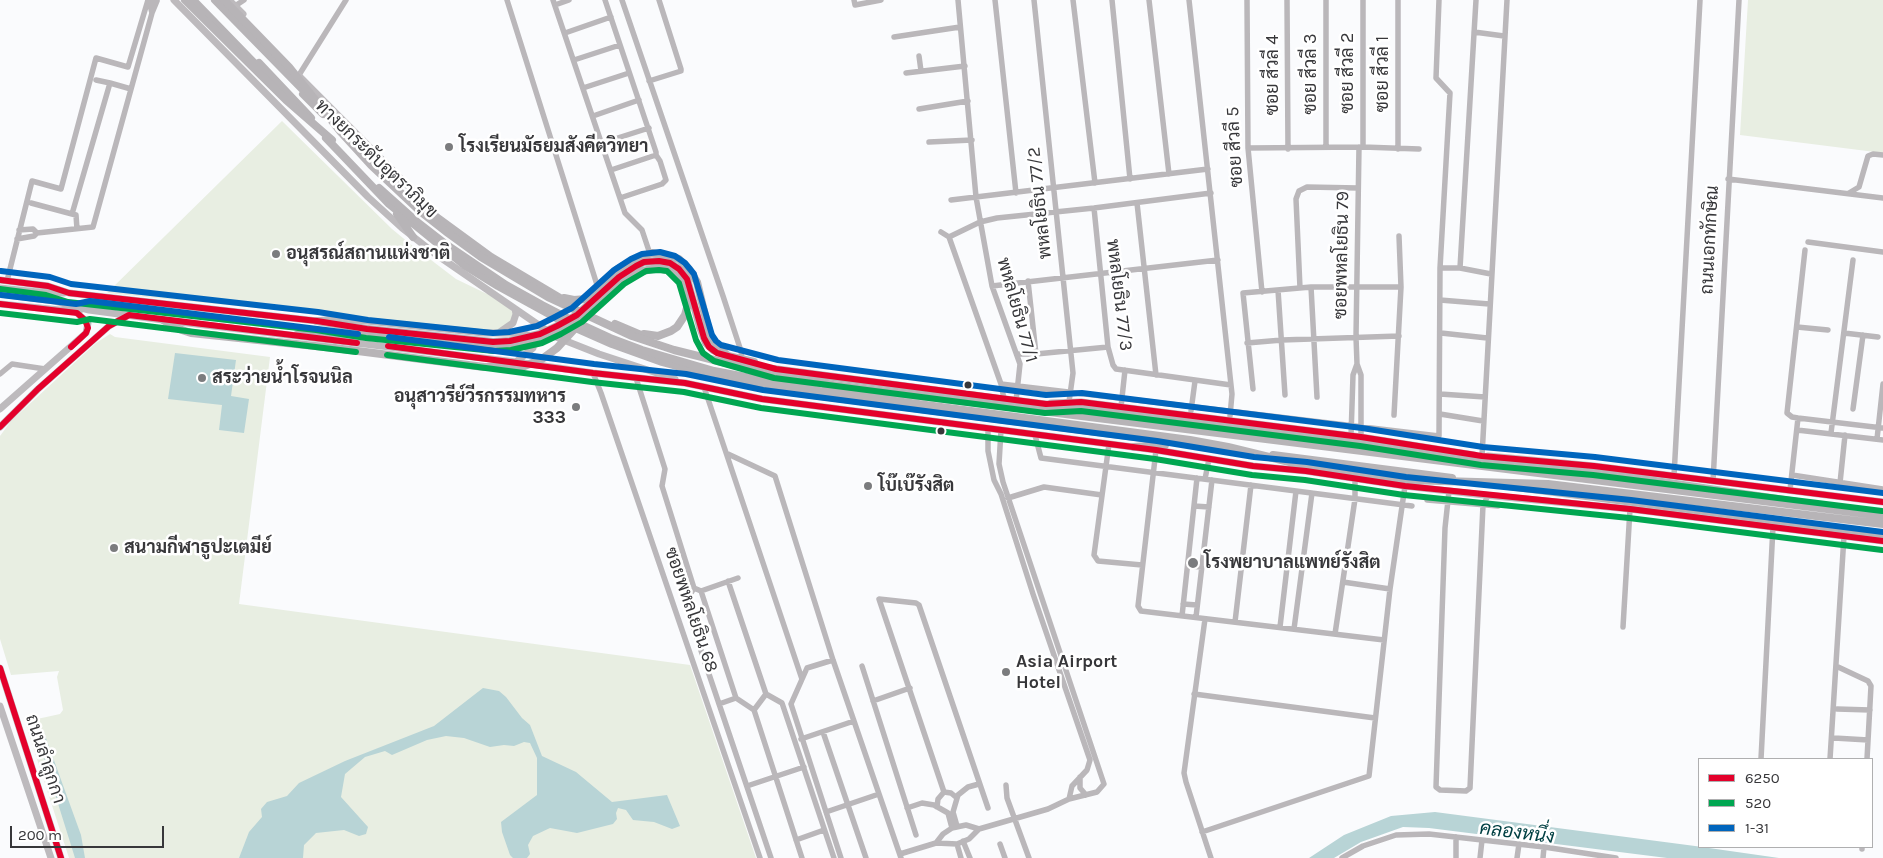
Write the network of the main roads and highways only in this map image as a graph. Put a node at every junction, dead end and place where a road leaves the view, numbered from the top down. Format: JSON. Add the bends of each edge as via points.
{"nodes":[{"id":1,"x":174,"y":0,"type":"edge"},
{"id":2,"x":185,"y":0,"type":"edge"},
{"id":3,"x":193,"y":0,"type":"edge"},
{"id":4,"x":199,"y":0,"type":"edge"},
{"id":5,"x":210,"y":0,"type":"edge"},
{"id":6,"x":215,"y":0,"type":"edge"},
{"id":7,"x":224,"y":0,"type":"edge"},
{"id":8,"x":229,"y":0,"type":"edge"},
{"id":9,"x":284,"y":71,"type":"junction"},
{"id":10,"x":306,"y":82,"type":"junction"},
{"id":11,"x":340,"y":131,"type":"junction"},
{"id":12,"x":332,"y":140,"type":"junction"},
{"id":13,"x":389,"y":204,"type":"junction"},
{"id":14,"x":449,"y":227,"type":"junction"},
{"id":15,"x":413,"y":237,"type":"junction"},
{"id":16,"x":3,"y":280,"type":"edge"},
{"id":17,"x":0,"y":288,"type":"edge"},
{"id":18,"x":69,"y":293,"type":"junction"},
{"id":19,"x":0,"y":294,"type":"edge"},
{"id":20,"x":557,"y":297,"type":"junction"},
{"id":21,"x":0,"y":304,"type":"edge"},
{"id":22,"x":89,"y":310,"type":"junction"},
{"id":23,"x":515,"y":310,"type":"junction"},
{"id":24,"x":590,"y":312,"type":"junction"},
{"id":25,"x":77,"y":313,"type":"junction"},
{"id":26,"x":129,"y":315,"type":"junction"},
{"id":27,"x":163,"y":320,"type":"junction"},
{"id":28,"x":316,"y":321,"type":"junction"},
{"id":29,"x":366,"y":332,"type":"junction"},
{"id":30,"x":498,"y":333,"type":"junction"},
{"id":31,"x":635,"y":333,"type":"junction"},
{"id":32,"x":297,"y":335,"type":"junction"},
{"id":33,"x":728,"y":356,"type":"junction"},
{"id":34,"x":516,"y":362,"type":"junction"},
{"id":35,"x":770,"y":368,"type":"junction"},
{"id":36,"x":685,"y":383,"type":"junction"},
{"id":37,"x":1046,"y":404,"type":"junction"},
{"id":38,"x":0,"y":410,"type":"edge"},
{"id":39,"x":0,"y":427,"type":"edge"},
{"id":40,"x":1182,"y":444,"type":"junction"},
{"id":41,"x":1134,"y":448,"type":"junction"},
{"id":42,"x":1883,"y":502,"type":"edge"},
{"id":43,"x":1883,"y":515,"type":"edge"},
{"id":44,"x":1883,"y":524,"type":"edge"},
{"id":45,"x":1883,"y":534,"type":"edge"},
{"id":46,"x":1883,"y":541,"type":"edge"},
{"id":47,"x":0,"y":668,"type":"edge"},
{"id":48,"x":0,"y":706,"type":"edge"},
{"id":49,"x":22,"y":735,"type":"junction"},
{"id":50,"x":11,"y":739,"type":"junction"},
{"id":51,"x":51,"y":858,"type":"edge"},
{"id":52,"x":61,"y":858,"type":"edge"}],
"edges":[{"from":1,"to":15,"type":"main road","via":[[352,181]]},
{"from":2,"to":12,"type":"highway","bridge":true,"via":[[286,100]]},
{"from":3,"to":13,"type":"highway"},
{"from":4,"to":12,"type":"highway","name":"ทางยกระดับอุตราภิมุข","bridge":true},
{"from":5,"to":11,"type":"highway","name":"ทางยกระดับอุตราภิมุข","bridge":true},
{"from":6,"to":9,"type":"highway"},
{"from":7,"to":11,"type":"highway","bridge":true,"via":[[289,67]]},
{"from":8,"to":10,"type":"main road"},
{"from":9,"to":10,"type":"highway"},
{"from":9,"to":14,"type":"highway","via":[[410,197]]},
{"from":10,"to":14,"type":"main road"},
{"from":11,"to":43,"type":"highway","name":"ทางยกระดับอุตราภิมุข","bridge":true,"via":[[420,211],[513,276],[580,313],[632,336],[717,362],[834,386]]},
{"from":12,"to":44,"type":"highway","name":"ทางยกระดับอุตราภิมุข","bridge":true,"via":[[417,222],[506,285],[610,338],[714,370],[820,391],[1228,446],[1310,467],[1362,475],[1406,480],[1548,484]]},
{"from":13,"to":15,"type":"highway"},
{"from":13,"to":40,"type":"highway","via":[[464,265],[498,286],[569,325],[662,362],[759,387]]},
{"from":14,"to":20,"type":"highway","via":[[490,257]]},
{"from":15,"to":23,"type":"main road"},
{"from":16,"to":18,"type":"main road","via":[[48,286]]},
{"from":17,"to":18,"type":"main road","via":[[47,294]]},
{"from":18,"to":28,"type":"main road"},
{"from":19,"to":22,"type":"main road"},
{"from":20,"to":31,"type":"highway"},
{"from":20,"to":33,"type":"highway","via":[[586,299],[618,269],[650,254],[679,259],[697,282],[709,332],[716,345]]},
{"from":21,"to":25,"type":"main road"},
{"from":22,"to":25,"type":"main road"},
{"from":22,"to":26,"type":"main road"},
{"from":23,"to":30,"type":"main road","via":[[512,323]]},
{"from":23,"to":36,"type":"main road","via":[[578,346]]},
{"from":24,"to":27,"type":"highway","bridge":true,"via":[[557,348],[542,359],[522,367],[484,367],[191,333]]},
{"from":24,"to":29,"type":"highway","bridge":true,"via":[[551,337],[508,349]]},
{"from":24,"to":31,"type":"highway","via":[[622,282],[638,272],[658,268],[673,273],[683,284],[688,304],[682,321],[658,336]]},
{"from":25,"to":38,"type":"main road","via":[[88,323],[86,333]]},
{"from":26,"to":27,"type":"main road"},
{"from":26,"to":39,"type":"main road","via":[[109,326]]},
{"from":27,"to":32,"type":"main road"},
{"from":28,"to":29,"type":"highway"},
{"from":28,"to":30,"type":"main road","via":[[357,320]]},
{"from":29,"to":32,"type":"highway"},
{"from":29,"to":33,"type":"highway","bridge":true,"via":[[493,342],[540,334],[577,315],[636,266],[659,261],[670,263],[687,279],[704,338],[709,347]]},
{"from":30,"to":34,"type":"main road","via":[[526,334],[534,339],[529,353]]},
{"from":31,"to":35,"type":"highway","via":[[718,360]]},
{"from":32,"to":34,"type":"main road"},
{"from":33,"to":35,"type":"highway"},
{"from":34,"to":36,"type":"main road"},
{"from":35,"to":37,"type":"highway"},
{"from":36,"to":41,"type":"main road","via":[[762,399]]},
{"from":37,"to":42,"type":"main road","via":[[1069,402],[1121,407],[1361,437],[1482,456],[1594,466]]},
{"from":37,"to":43,"type":"highway","via":[[1644,479]]},
{"from":40,"to":41,"type":"highway"},
{"from":40,"to":45,"type":"highway"},
{"from":41,"to":46,"type":"main road","via":[[1449,492],[1630,509]]},
{"from":47,"to":49,"type":"main road","name":"ถนนลำลูกกา"},
{"from":48,"to":50,"type":"main road","name":"ถนนลำลูกกา"},
{"from":49,"to":50,"type":"main road"},
{"from":49,"to":52,"type":"main road","name":"ถนนลำลูกกา"},
{"from":50,"to":51,"type":"main road","name":"ถนนลำลูกกา"}]}
